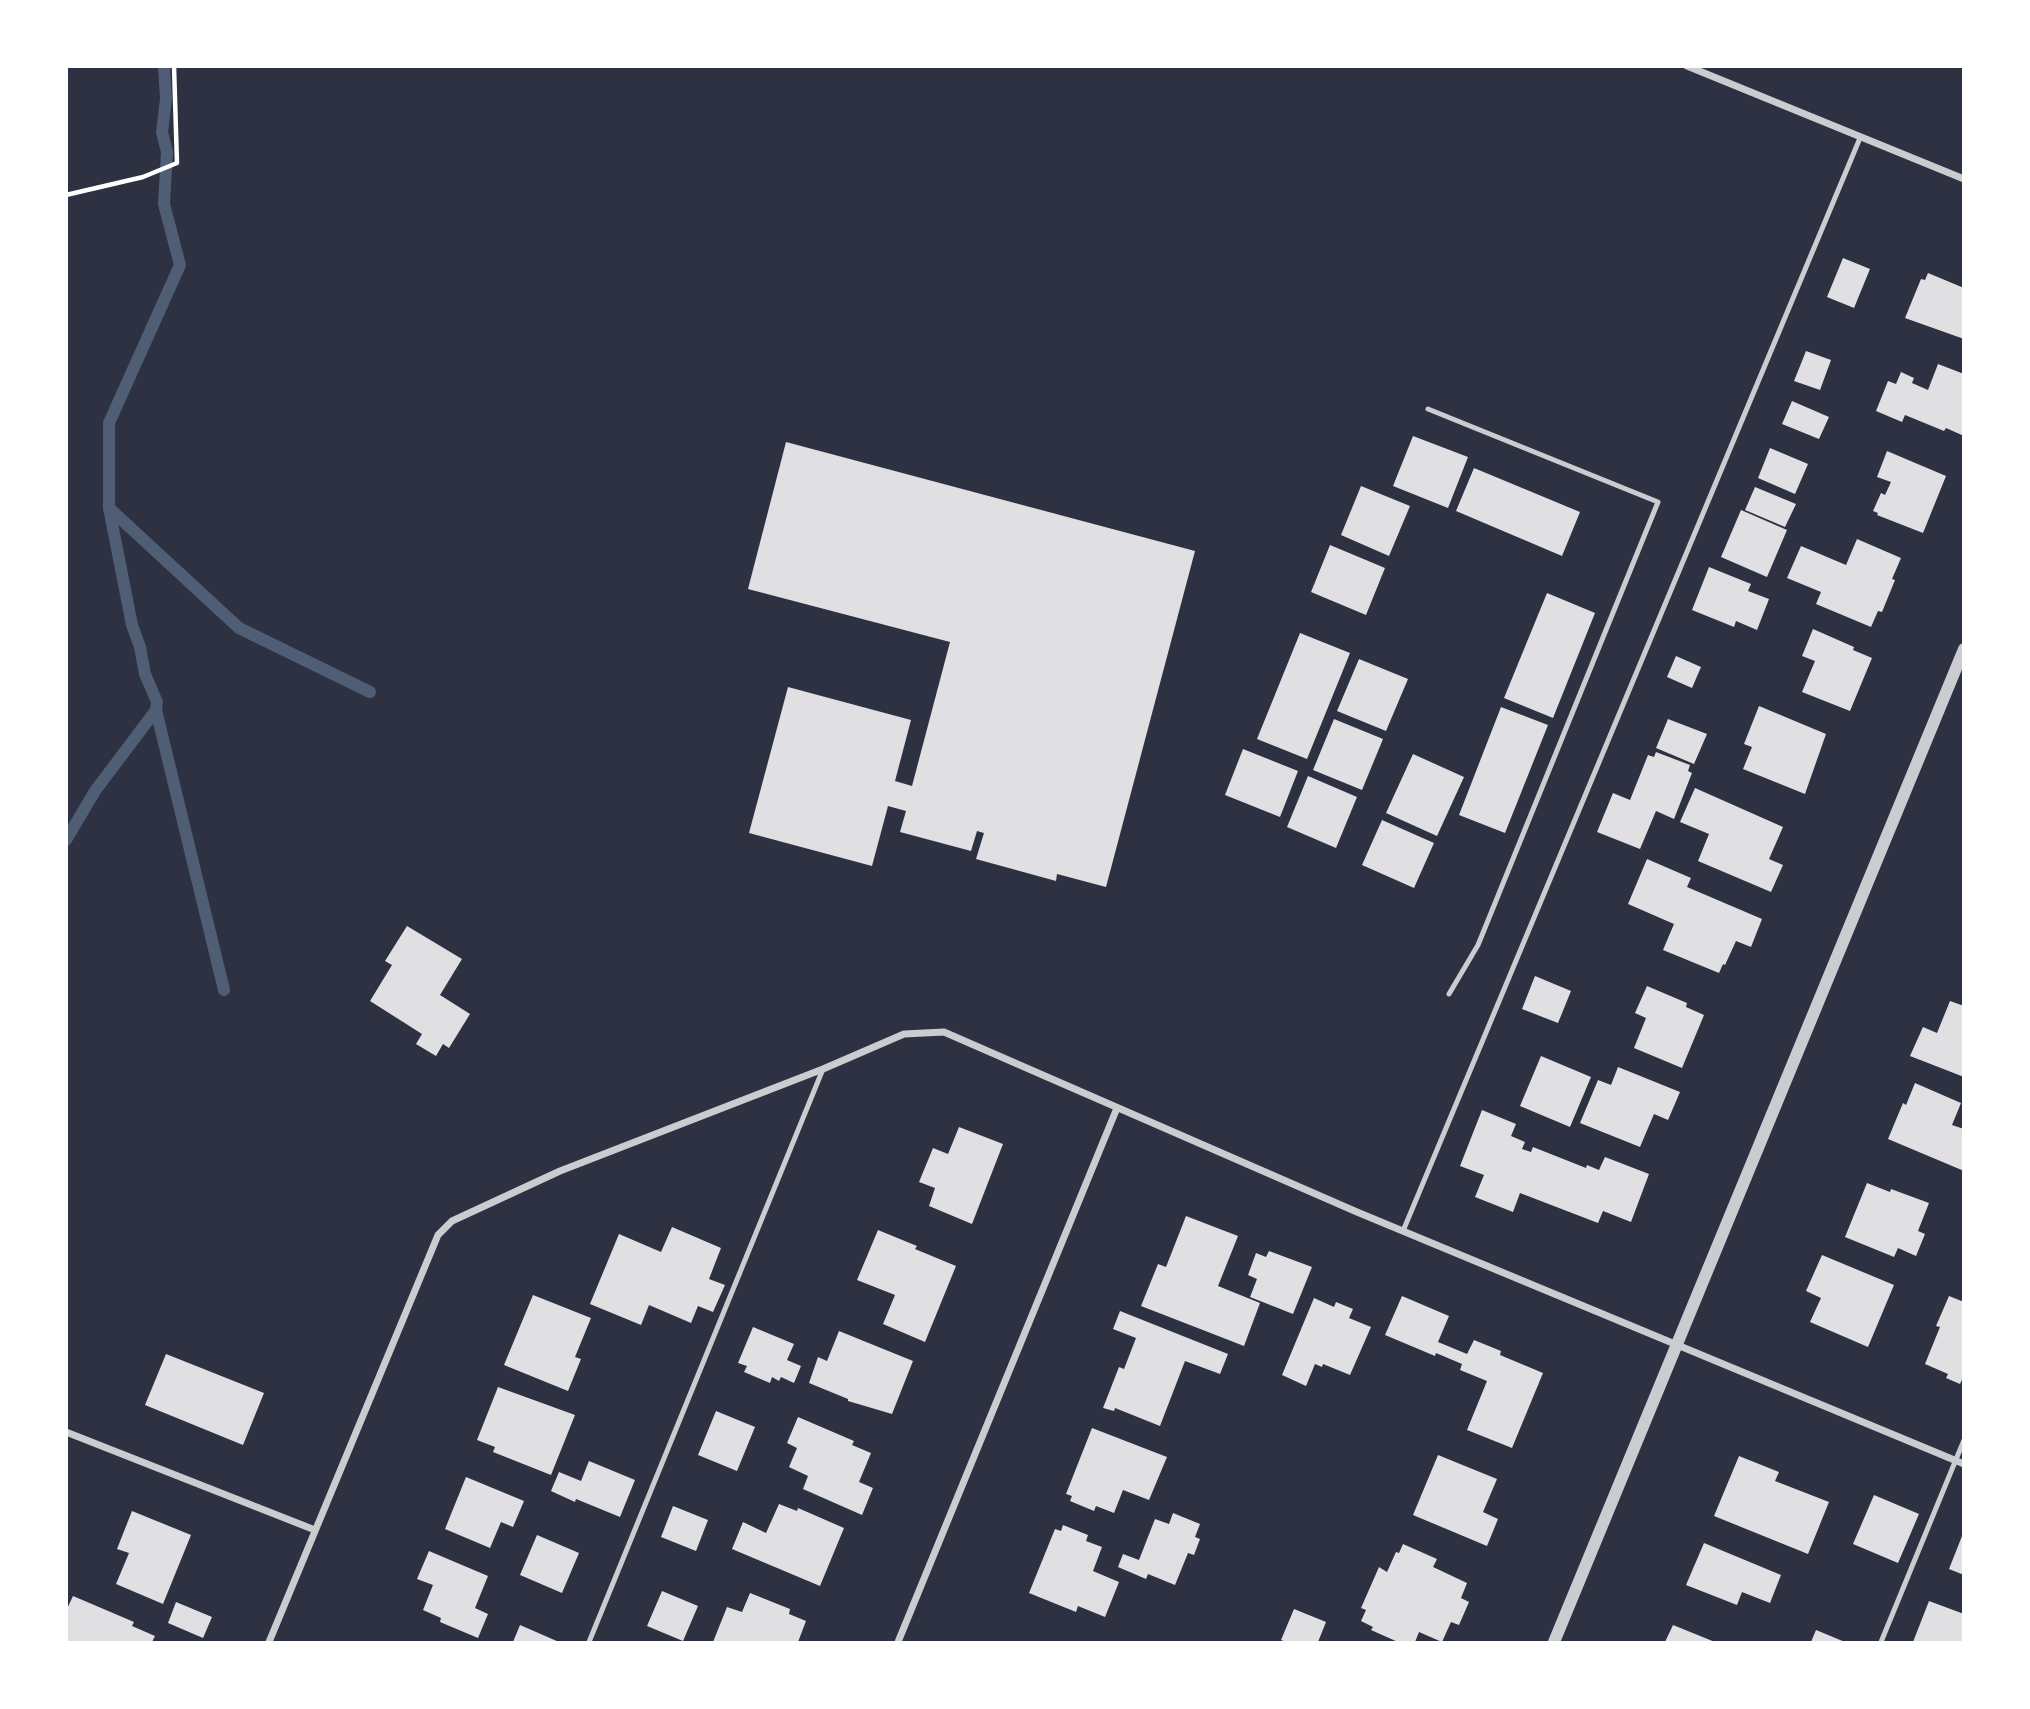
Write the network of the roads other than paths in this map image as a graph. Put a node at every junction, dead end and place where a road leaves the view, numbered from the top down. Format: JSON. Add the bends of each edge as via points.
{"nodes":[{"id":1,"x":1687,"y":66,"type":"edge"},
{"id":2,"x":1860,"y":138,"type":"junction"},
{"id":3,"x":1964,"y":179,"type":"edge"},
{"id":4,"x":1428,"y":408,"type":"dead end"},
{"id":5,"x":1964,"y":649,"type":"edge"},
{"id":6,"x":1449,"y":994,"type":"dead end"},
{"id":7,"x":823,"y":1069,"type":"junction"},
{"id":8,"x":1117,"y":1108,"type":"junction"},
{"id":9,"x":1403,"y":1231,"type":"junction"},
{"id":10,"x":1676,"y":1344,"type":"junction"},
{"id":11,"x":66,"y":1432,"type":"edge"},
{"id":12,"x":1964,"y":1440,"type":"edge"},
{"id":13,"x":1955,"y":1461,"type":"junction"},
{"id":14,"x":1964,"y":1464,"type":"edge"},
{"id":15,"x":315,"y":1530,"type":"junction"},
{"id":16,"x":269,"y":1643,"type":"edge"},
{"id":17,"x":589,"y":1643,"type":"edge"},
{"id":18,"x":898,"y":1643,"type":"edge"},
{"id":19,"x":1554,"y":1643,"type":"edge"},
{"id":20,"x":1881,"y":1643,"type":"edge"}],
"edges":[{"from":1,"to":2,"type":"street"},
{"from":2,"to":3,"type":"street"},
{"from":2,"to":9,"type":"lane"},
{"from":4,"to":6,"type":"lane","via":[[1658,502],[1478,945]]},
{"from":5,"to":10,"type":"street"},
{"from":7,"to":8,"type":"street","via":[[904,1034],[944,1032]]},
{"from":7,"to":15,"type":"street","via":[[560,1171],[452,1221],[438,1235]]},
{"from":7,"to":17,"type":"lane"},
{"from":8,"to":9,"type":"street"},
{"from":8,"to":18,"type":"street"},
{"from":9,"to":10,"type":"street"},
{"from":10,"to":13,"type":"street"},
{"from":10,"to":19,"type":"street"},
{"from":11,"to":15,"type":"street"},
{"from":12,"to":13,"type":"lane"},
{"from":13,"to":14,"type":"street"},
{"from":13,"to":20,"type":"lane"},
{"from":15,"to":16,"type":"street"}]}
